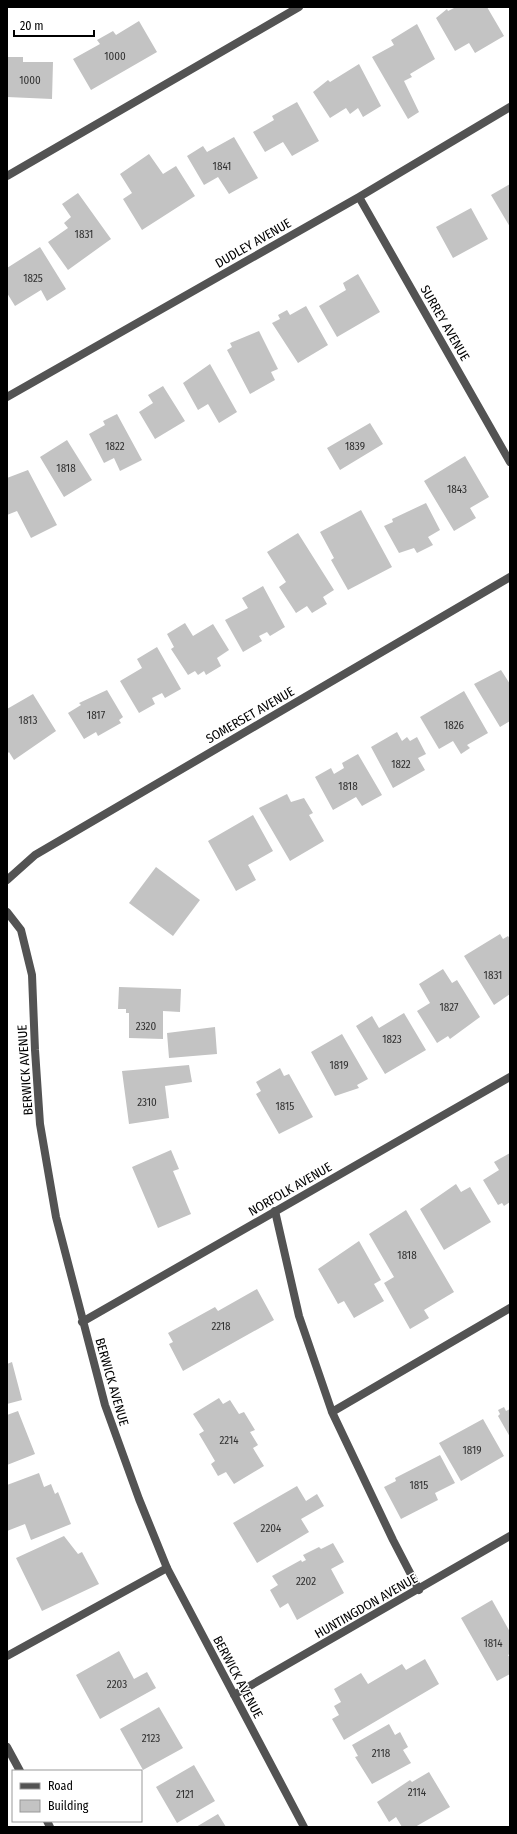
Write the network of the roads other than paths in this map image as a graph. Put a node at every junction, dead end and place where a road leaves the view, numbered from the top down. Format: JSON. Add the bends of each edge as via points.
{"nodes":[{"id":1,"x":299,"y":7,"type":"edge"},
{"id":2,"x":510,"y":107,"type":"edge"},
{"id":3,"x":7,"y":176,"type":"edge"},
{"id":4,"x":359,"y":196,"type":"junction"},
{"id":5,"x":7,"y":397,"type":"edge"},
{"id":6,"x":510,"y":462,"type":"edge"},
{"id":7,"x":510,"y":577,"type":"edge"},
{"id":8,"x":7,"y":880,"type":"edge"},
{"id":9,"x":7,"y":912,"type":"edge"},
{"id":10,"x":510,"y":1077,"type":"edge"},
{"id":11,"x":275,"y":1211,"type":"junction"},
{"id":12,"x":510,"y":1308,"type":"edge"},
{"id":13,"x":82,"y":1322,"type":"junction"},
{"id":14,"x":332,"y":1412,"type":"junction"},
{"id":15,"x":510,"y":1536,"type":"edge"},
{"id":16,"x":167,"y":1568,"type":"junction"},
{"id":17,"x":419,"y":1590,"type":"junction"},
{"id":18,"x":7,"y":1656,"type":"edge"},
{"id":19,"x":234,"y":1695,"type":"junction"},
{"id":20,"x":7,"y":1747,"type":"edge"},
{"id":21,"x":19,"y":1770,"type":"edge"},
{"id":22,"x":304,"y":1827,"type":"edge"}],
"edges":[{"from":1,"to":3,"type":"street"},
{"from":2,"to":4,"type":"street","name":"DUDLEY AVENUE"},
{"from":4,"to":5,"type":"street","name":"DUDLEY AVENUE"},
{"from":4,"to":6,"type":"street","name":"SURREY AVENUE"},
{"from":7,"to":8,"type":"street","name":"SOMERSET AVENUE","via":[[35,855]]},
{"from":9,"to":13,"type":"street","name":"BERWICK AVENUE","via":[[21,930],[32,975],[40,1124],[56,1217]]},
{"from":10,"to":11,"type":"street","name":"NORFOLK AVENUE"},
{"from":11,"to":13,"type":"street","name":"NORFOLK AVENUE"},
{"from":11,"to":14,"type":"street","via":[[299,1316]]},
{"from":12,"to":14,"type":"street"},
{"from":13,"to":16,"type":"street","name":"BERWICK AVENUE","via":[[105,1405]]},
{"from":14,"to":17,"type":"street","via":[[362,1478]]},
{"from":15,"to":17,"type":"street","name":"HUNTINGDON AVENUE"},
{"from":16,"to":18,"type":"street"},
{"from":16,"to":19,"type":"street","name":"BERWICK AVENUE"},
{"from":17,"to":19,"type":"street","name":"HUNTINGDON AVENUE"},
{"from":19,"to":22,"type":"street","name":"BERWICK AVENUE"},
{"from":20,"to":21,"type":"street"}]}
